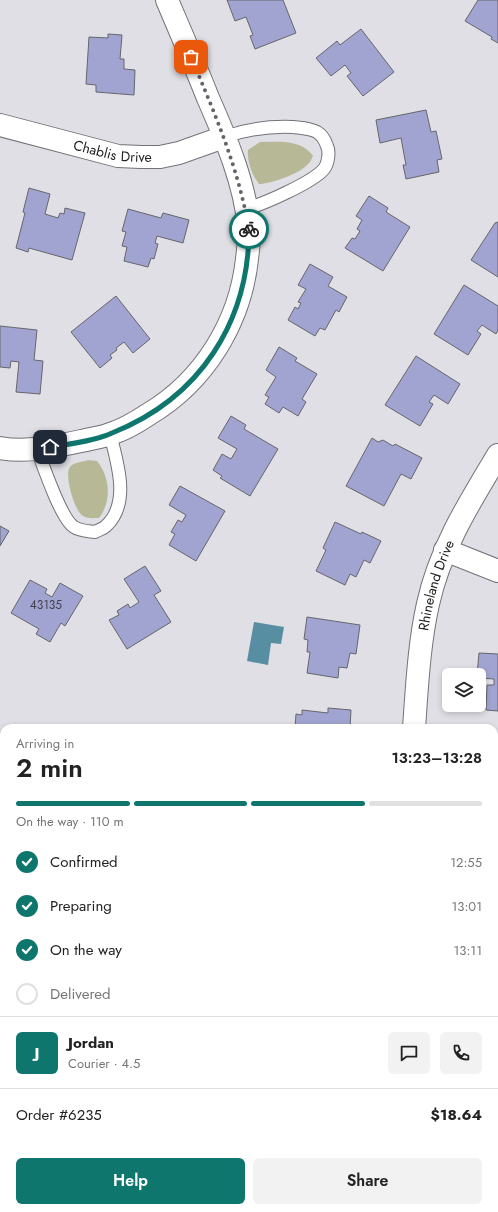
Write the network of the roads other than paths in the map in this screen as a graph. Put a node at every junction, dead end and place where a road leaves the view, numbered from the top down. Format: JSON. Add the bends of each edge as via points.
{"nodes":[{"id":1,"x":167,"y":0,"type":"edge"},
{"id":2,"x":0,"y":125,"type":"edge"},
{"id":3,"x":224,"y":136,"type":"junction"},
{"id":4,"x":246,"y":209,"type":"junction"},
{"id":5,"x":110,"y":434,"type":"junction"},
{"id":6,"x":0,"y":448,"type":"edge"},
{"id":7,"x":37,"y":450,"type":"junction"},
{"id":8,"x":498,"y":455,"type":"edge"},
{"id":9,"x":445,"y":550,"type":"junction"},
{"id":10,"x":498,"y":572,"type":"edge"},
{"id":11,"x":414,"y":724,"type":"edge"}],
"edges":[{"from":1,"to":3,"type":"street"},
{"from":2,"to":3,"type":"street","name":"Chablis Drive","via":[[118,156],[160,157],[179,153]]},
{"from":3,"to":4,"type":"street"},
{"from":3,"to":4,"type":"lane","via":[[259,128],[304,128],[317,132],[324,139],[328,149],[328,160],[324,169],[309,180]]},
{"from":4,"to":5,"type":"street","via":[[249,229],[246,274],[238,304],[217,349],[198,374],[177,394],[132,425]]},
{"from":5,"to":7,"type":"street"},
{"from":5,"to":7,"type":"lane","via":[[117,462],[119,503],[106,526],[95,532],[73,526],[68,520],[47,479]]},
{"from":6,"to":7,"type":"street"},
{"from":8,"to":9,"type":"street","name":"Rhineland Drive","via":[[468,504]]},
{"from":9,"to":10,"type":"street"},
{"from":9,"to":11,"type":"street","name":"Rhineland Drive","via":[[428,604],[421,643]]}]}
